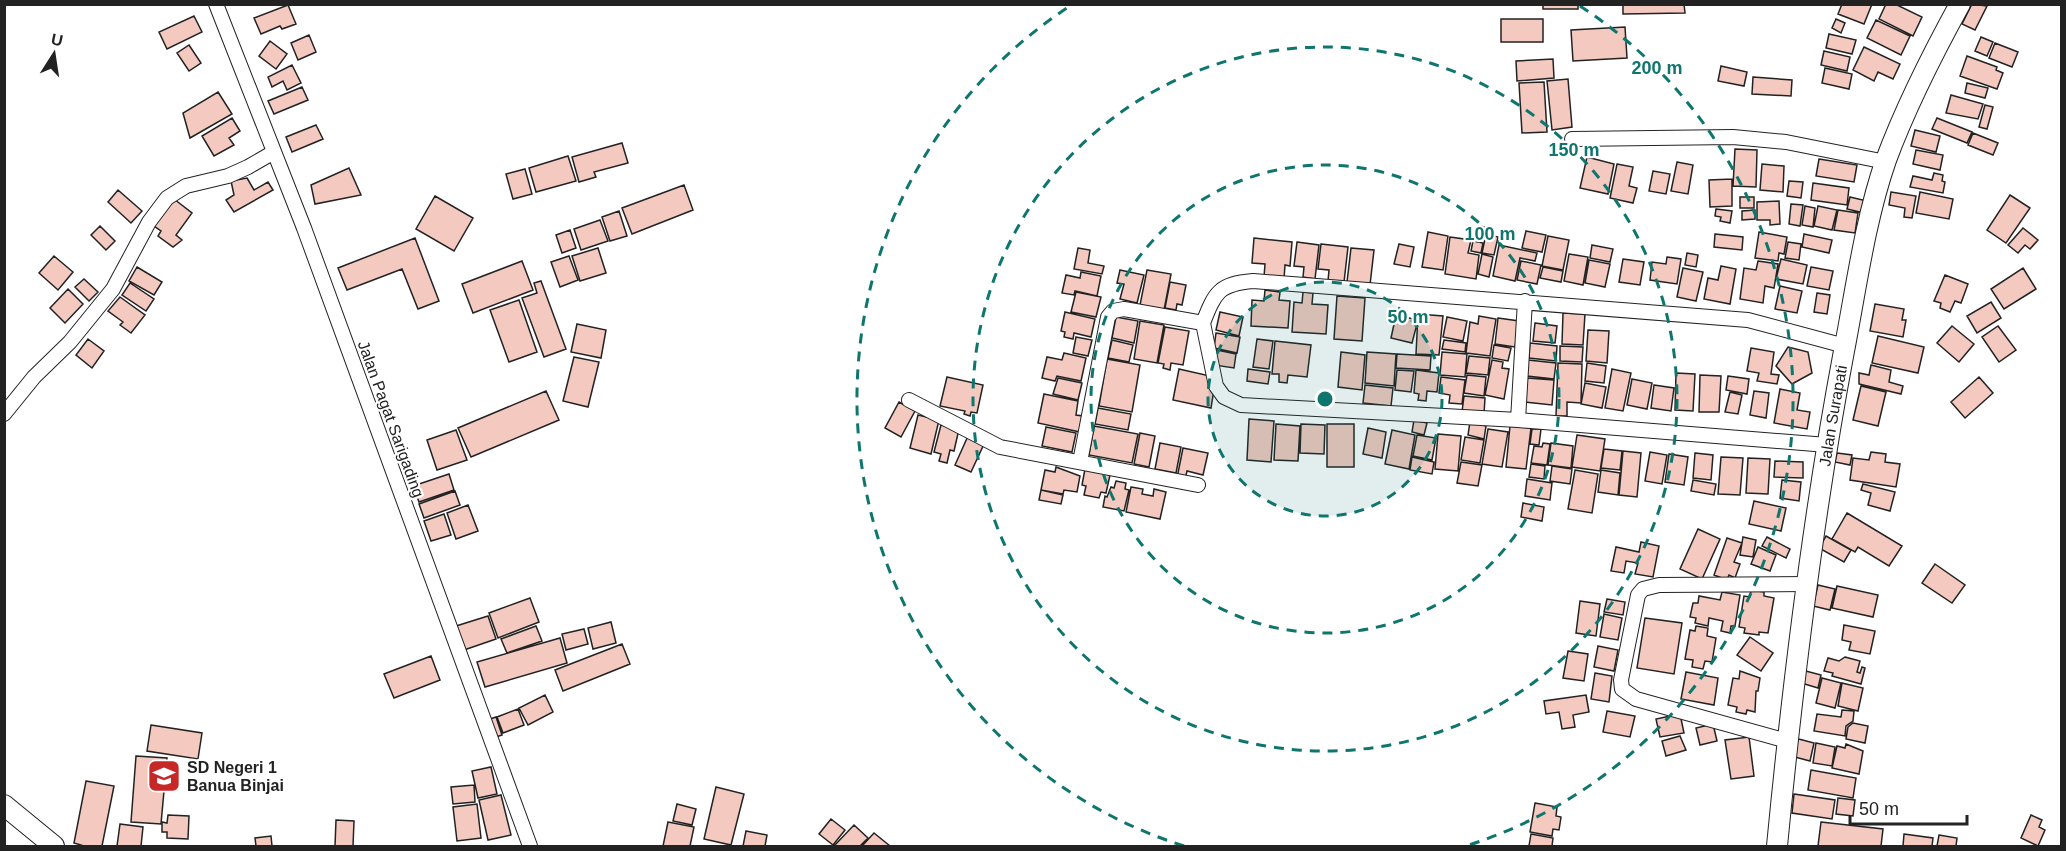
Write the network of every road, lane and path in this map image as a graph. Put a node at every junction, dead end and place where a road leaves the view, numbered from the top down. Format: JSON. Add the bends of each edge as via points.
{"nodes":[{"id":1,"x":216,"y":4,"type":"edge"},
{"id":2,"x":1960,"y":4,"type":"edge"},
{"id":3,"x":1572,"y":140,"type":"dead end"},
{"id":4,"x":274,"y":152,"type":"junction"},
{"id":5,"x":1886,"y":162,"type":"junction"},
{"id":6,"x":1525,"y":301,"type":"junction"},
{"id":7,"x":1203,"y":323,"type":"junction"},
{"id":8,"x":1845,"y":345,"type":"junction"},
{"id":9,"x":909,"y":400,"type":"dead end"},
{"id":10,"x":4,"y":414,"type":"edge"},
{"id":11,"x":1518,"y":420,"type":"junction"},
{"id":12,"x":1827,"y":445,"type":"junction"},
{"id":13,"x":1080,"y":462,"type":"junction"},
{"id":14,"x":1198,"y":485,"type":"dead end"},
{"id":15,"x":1807,"y":584,"type":"junction"},
{"id":16,"x":1787,"y":741,"type":"junction"},
{"id":17,"x":4,"y":805,"type":"edge"},
{"id":18,"x":54,"y":846,"type":"edge"},
{"id":19,"x":530,"y":846,"type":"edge"},
{"id":20,"x":1777,"y":846,"type":"edge"}],
"edges":[{"from":1,"to":4,"type":"street","name":"Jalan Pagat Sarigading"},
{"from":2,"to":5,"type":"street","name":"Jalan Surapati","via":[[1918,82]]},
{"from":3,"to":5,"type":"street","via":[[1733,136]]},
{"from":4,"to":10,"type":"street","via":[[228,176],[186,186],[167,198],[149,222],[113,289]]},
{"from":4,"to":19,"type":"street","name":"Jalan Pagat Sarigading"},
{"from":5,"to":8,"type":"street","name":"Jalan Surapati"},
{"from":6,"to":7,"type":"street","via":[[1253,281],[1220,289]]},
{"from":6,"to":8,"type":"street","via":[[1748,320]]},
{"from":6,"to":11,"type":"street"},
{"from":7,"to":11,"type":"street","via":[[1216,386],[1224,397],[1240,405]]},
{"from":7,"to":13,"type":"street","via":[[1124,309],[1113,311],[1108,317]]},
{"from":8,"to":12,"type":"street","name":"Jalan Surapati"},
{"from":9,"to":13,"type":"street","via":[[1000,447]]},
{"from":11,"to":12,"type":"street"},
{"from":12,"to":15,"type":"street","name":"Jalan Surapati"},
{"from":13,"to":14,"type":"street"},
{"from":15,"to":16,"type":"street","name":"Jalan Surapati"},
{"from":15,"to":16,"type":"street","via":[[1659,585],[1643,589],[1638,595],[1621,680],[1622,689],[1636,699]]},
{"from":16,"to":20,"type":"street","name":"Jalan Surapati"},
{"from":17,"to":18,"type":"street"}]}
